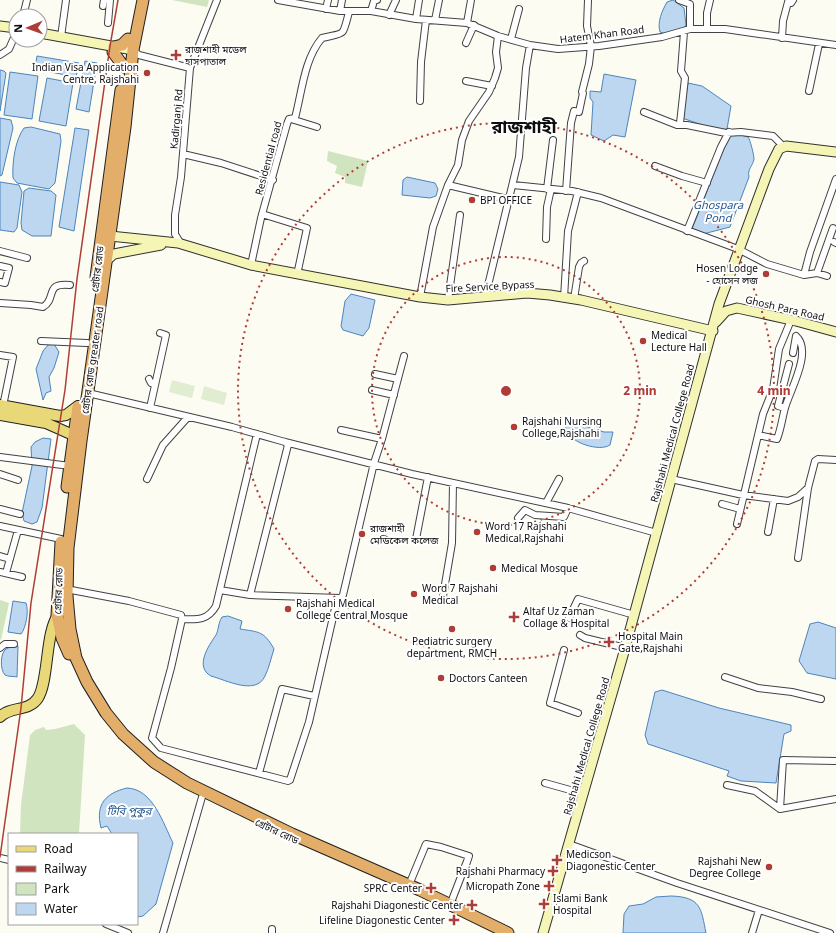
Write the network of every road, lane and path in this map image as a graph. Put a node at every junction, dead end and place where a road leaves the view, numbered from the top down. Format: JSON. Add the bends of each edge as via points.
{"nodes":[{"id":1,"x":66,"y":0,"type":"edge"},
{"id":2,"x":110,"y":0,"type":"edge"},
{"id":3,"x":136,"y":0,"type":"edge"},
{"id":4,"x":144,"y":0,"type":"edge"},
{"id":5,"x":218,"y":0,"type":"edge"},
{"id":6,"x":278,"y":0,"type":"edge"},
{"id":7,"x":328,"y":0,"type":"edge"},
{"id":8,"x":342,"y":0,"type":"edge"},
{"id":9,"x":377,"y":0,"type":"edge"},
{"id":10,"x":396,"y":0,"type":"edge"},
{"id":11,"x":419,"y":0,"type":"edge"},
{"id":12,"x":439,"y":0,"type":"edge"},
{"id":13,"x":471,"y":0,"type":"edge"},
{"id":14,"x":588,"y":0,"type":"edge"},
{"id":15,"x":679,"y":0,"type":"edge"},
{"id":16,"x":710,"y":0,"type":"edge"},
{"id":17,"x":793,"y":0,"type":"edge"},
{"id":18,"x":326,"y":9,"type":"junction"},
{"id":19,"x":519,"y":9,"type":"dead end"},
{"id":20,"x":340,"y":11,"type":"junction"},
{"id":21,"x":371,"y":11,"type":"junction"},
{"id":22,"x":349,"y":12,"type":"junction"},
{"id":23,"x":389,"y":15,"type":"junction"},
{"id":24,"x":416,"y":19,"type":"junction"},
{"id":25,"x":426,"y":20,"type":"junction"},
{"id":26,"x":435,"y":20,"type":"junction"},
{"id":27,"x":108,"y":23,"type":"dead end"},
{"id":28,"x":470,"y":24,"type":"junction"},
{"id":29,"x":707,"y":29,"type":"junction"},
{"id":30,"x":687,"y":31,"type":"junction"},
{"id":31,"x":48,"y":34,"type":"edge"},
{"id":32,"x":61,"y":36,"type":"junction"},
{"id":33,"x":498,"y":36,"type":"junction"},
{"id":34,"x":782,"y":38,"type":"junction"},
{"id":35,"x":511,"y":39,"type":"junction"},
{"id":36,"x":466,"y":43,"type":"dead end"},
{"id":37,"x":820,"y":44,"type":"junction"},
{"id":38,"x":836,"y":45,"type":"edge"},
{"id":39,"x":530,"y":46,"type":"junction"},
{"id":40,"x":591,"y":46,"type":"junction"},
{"id":41,"x":9,"y":48,"type":"edge"},
{"id":42,"x":114,"y":49,"type":"junction"},
{"id":43,"x":130,"y":53,"type":"junction"},
{"id":44,"x":0,"y":55,"type":"edge"},
{"id":45,"x":190,"y":68,"type":"junction"},
{"id":46,"x":466,"y":81,"type":"dead end"},
{"id":47,"x":492,"y":86,"type":"junction"},
{"id":48,"x":809,"y":92,"type":"dead end"},
{"id":49,"x":420,"y":101,"type":"dead end"},
{"id":50,"x":644,"y":112,"type":"dead end"},
{"id":51,"x":289,"y":119,"type":"junction"},
{"id":52,"x":680,"y":124,"type":"junction"},
{"id":53,"x":317,"y":127,"type":"dead end"},
{"id":54,"x":729,"y":132,"type":"junction"},
{"id":55,"x":553,"y":140,"type":"dead end"},
{"id":56,"x":784,"y":147,"type":"junction"},
{"id":57,"x":836,"y":152,"type":"edge"},
{"id":58,"x":183,"y":154,"type":"junction"},
{"id":59,"x":655,"y":166,"type":"dead end"},
{"id":60,"x":836,"y":179,"type":"edge"},
{"id":61,"x":273,"y":180,"type":"junction"},
{"id":62,"x":707,"y":183,"type":"junction"},
{"id":63,"x":448,"y":185,"type":"junction"},
{"id":64,"x":513,"y":185,"type":"junction"},
{"id":65,"x":549,"y":189,"type":"junction"},
{"id":66,"x":566,"y":190,"type":"junction"},
{"id":67,"x":578,"y":192,"type":"junction"},
{"id":68,"x":507,"y":199,"type":"junction"},
{"id":69,"x":262,"y":214,"type":"junction"},
{"id":70,"x":460,"y":215,"type":"dead end"},
{"id":71,"x":833,"y":228,"type":"dead end"},
{"id":72,"x":687,"y":231,"type":"junction"},
{"id":73,"x":110,"y":236,"type":"junction"},
{"id":74,"x":546,"y":239,"type":"dead end"},
{"id":75,"x":178,"y":243,"type":"junction"},
{"id":76,"x":738,"y":249,"type":"junction"},
{"id":77,"x":0,"y":251,"type":"edge"},
{"id":78,"x":27,"y":258,"type":"dead end"},
{"id":79,"x":584,"y":261,"type":"dead end"},
{"id":80,"x":105,"y":262,"type":"junction"},
{"id":81,"x":251,"y":265,"type":"junction"},
{"id":82,"x":0,"y":266,"type":"edge"},
{"id":83,"x":816,"y":273,"type":"junction"},
{"id":84,"x":297,"y":275,"type":"junction"},
{"id":85,"x":804,"y":275,"type":"junction"},
{"id":86,"x":827,"y":276,"type":"dead end"},
{"id":87,"x":0,"y":282,"type":"edge"},
{"id":88,"x":70,"y":285,"type":"dead end"},
{"id":89,"x":724,"y":289,"type":"junction"},
{"id":90,"x":420,"y":297,"type":"junction"},
{"id":91,"x":485,"y":298,"type":"junction"},
{"id":92,"x":564,"y":298,"type":"junction"},
{"id":93,"x":574,"y":299,"type":"junction"},
{"id":94,"x":448,"y":300,"type":"junction"},
{"id":95,"x":0,"y":303,"type":"edge"},
{"id":96,"x":733,"y":309,"type":"junction"},
{"id":97,"x":791,"y":320,"type":"junction"},
{"id":98,"x":713,"y":327,"type":"junction"},
{"id":99,"x":836,"y":332,"type":"edge"},
{"id":100,"x":160,"y":333,"type":"dead end"},
{"id":101,"x":42,"y":341,"type":"dead end"},
{"id":102,"x":87,"y":343,"type":"junction"},
{"id":103,"x":793,"y":353,"type":"dead end"},
{"id":104,"x":0,"y":355,"type":"edge"},
{"id":105,"x":404,"y":356,"type":"dead end"},
{"id":106,"x":789,"y":364,"type":"dead end"},
{"id":107,"x":375,"y":374,"type":"dead end"},
{"id":108,"x":149,"y":379,"type":"dead end"},
{"id":109,"x":398,"y":379,"type":"junction"},
{"id":110,"x":155,"y":384,"type":"junction"},
{"id":111,"x":372,"y":390,"type":"dead end"},
{"id":112,"x":88,"y":393,"type":"junction"},
{"id":113,"x":394,"y":395,"type":"junction"},
{"id":114,"x":78,"y":406,"type":"junction"},
{"id":115,"x":150,"y":408,"type":"junction"},
{"id":116,"x":785,"y":408,"type":"junction"},
{"id":117,"x":1,"y":409,"type":"edge"},
{"id":118,"x":24,"y":415,"type":"junction"},
{"id":119,"x":188,"y":417,"type":"junction"},
{"id":120,"x":341,"y":430,"type":"dead end"},
{"id":121,"x":257,"y":434,"type":"junction"},
{"id":122,"x":73,"y":435,"type":"junction"},
{"id":123,"x":758,"y":435,"type":"junction"},
{"id":124,"x":382,"y":439,"type":"junction"},
{"id":125,"x":285,"y":442,"type":"junction"},
{"id":126,"x":0,"y":457,"type":"edge"},
{"id":127,"x":836,"y":460,"type":"edge"},
{"id":128,"x":374,"y":464,"type":"junction"},
{"id":129,"x":70,"y":466,"type":"junction"},
{"id":130,"x":0,"y":474,"type":"edge"},
{"id":131,"x":428,"y":478,"type":"junction"},
{"id":132,"x":147,"y":479,"type":"dead end"},
{"id":133,"x":559,"y":479,"type":"dead end"},
{"id":134,"x":671,"y":479,"type":"junction"},
{"id":135,"x":18,"y":480,"type":"dead end"},
{"id":136,"x":453,"y":483,"type":"junction"},
{"id":137,"x":808,"y":488,"type":"junction"},
{"id":138,"x":743,"y":495,"type":"junction"},
{"id":139,"x":774,"y":499,"type":"junction"},
{"id":140,"x":546,"y":503,"type":"junction"},
{"id":141,"x":722,"y":504,"type":"dead end"},
{"id":142,"x":568,"y":508,"type":"junction"},
{"id":143,"x":0,"y":509,"type":"edge"},
{"id":144,"x":740,"y":510,"type":"junction"},
{"id":145,"x":20,"y":514,"type":"dead end"},
{"id":146,"x":518,"y":518,"type":"dead end"},
{"id":147,"x":737,"y":524,"type":"dead end"},
{"id":148,"x":0,"y":526,"type":"edge"},
{"id":149,"x":18,"y":530,"type":"junction"},
{"id":150,"x":653,"y":532,"type":"junction"},
{"id":151,"x":768,"y":532,"type":"dead end"},
{"id":152,"x":61,"y":539,"type":"junction"},
{"id":153,"x":416,"y":539,"type":"dead end"},
{"id":154,"x":0,"y":556,"type":"edge"},
{"id":155,"x":798,"y":558,"type":"dead end"},
{"id":156,"x":10,"y":559,"type":"junction"},
{"id":157,"x":3,"y":573,"type":"edge"},
{"id":158,"x":22,"y":577,"type":"dead end"},
{"id":159,"x":66,"y":589,"type":"junction"},
{"id":160,"x":220,"y":590,"type":"junction"},
{"id":161,"x":250,"y":594,"type":"junction"},
{"id":162,"x":442,"y":596,"type":"dead end"},
{"id":163,"x":340,"y":598,"type":"junction"},
{"id":164,"x":631,"y":614,"type":"junction"},
{"id":165,"x":62,"y":615,"type":"junction"},
{"id":166,"x":569,"y":618,"type":"dead end"},
{"id":167,"x":182,"y":619,"type":"junction"},
{"id":168,"x":66,"y":634,"type":"junction"},
{"id":169,"x":580,"y":635,"type":"dead end"},
{"id":170,"x":14,"y":644,"type":"dead end"},
{"id":171,"x":0,"y":648,"type":"edge"},
{"id":172,"x":622,"y":648,"type":"junction"},
{"id":173,"x":564,"y":650,"type":"dead end"},
{"id":174,"x":44,"y":673,"type":"junction"},
{"id":175,"x":726,"y":677,"type":"dead end"},
{"id":176,"x":314,"y":696,"type":"junction"},
{"id":177,"x":821,"y":699,"type":"dead end"},
{"id":178,"x":578,"y":713,"type":"dead end"},
{"id":179,"x":0,"y":717,"type":"edge"},
{"id":180,"x":836,"y":760,"type":"edge"},
{"id":181,"x":259,"y":773,"type":"junction"},
{"id":182,"x":544,"y":783,"type":"dead end"},
{"id":183,"x":727,"y":785,"type":"dead end"},
{"id":184,"x":581,"y":793,"type":"junction"},
{"id":185,"x":202,"y":797,"type":"junction"},
{"id":186,"x":836,"y":799,"type":"edge"},
{"id":187,"x":780,"y":809,"type":"junction"},
{"id":188,"x":236,"y":810,"type":"junction"},
{"id":189,"x":569,"y":844,"type":"junction"},
{"id":190,"x":347,"y":860,"type":"junction"},
{"id":191,"x":409,"y":885,"type":"junction"},
{"id":192,"x":444,"y":903,"type":"junction"},
{"id":193,"x":759,"y":910,"type":"junction"},
{"id":194,"x":108,"y":925,"type":"edge"},
{"id":195,"x":128,"y":933,"type":"edge"},
{"id":196,"x":163,"y":933,"type":"edge"},
{"id":197,"x":495,"y":933,"type":"edge"},
{"id":198,"x":508,"y":933,"type":"edge"},
{"id":199,"x":542,"y":933,"type":"edge"},
{"id":200,"x":752,"y":933,"type":"edge"},
{"id":201,"x":830,"y":933,"type":"edge"}],
"edges":[{"from":1,"to":32,"type":"street"},
{"from":2,"to":27,"type":"street"},
{"from":3,"to":43,"type":"highway"},
{"from":4,"to":43,"type":"highway"},
{"from":5,"to":45,"type":"street","name":"Kadirganj Rd"},
{"from":6,"to":18,"type":"street","name":"Hatem Khan Road"},
{"from":7,"to":18,"type":"street"},
{"from":8,"to":20,"type":"street"},
{"from":9,"to":21,"type":"street","via":[[374,1]]},
{"from":10,"to":23,"type":"street"},
{"from":11,"to":24,"type":"street"},
{"from":12,"to":26,"type":"street"},
{"from":13,"to":28,"type":"street"},
{"from":14,"to":40,"type":"street","via":[[587,26]]},
{"from":15,"to":30,"type":"street","via":[[690,4]]},
{"from":16,"to":29,"type":"street"},
{"from":17,"to":34,"type":"street","via":[[788,2],[782,21]]},
{"from":18,"to":20,"type":"street","name":"Hatem Khan Road"},
{"from":19,"to":35,"type":"street"},
{"from":20,"to":22,"type":"street","name":"Hatem Khan Road"},
{"from":21,"to":22,"type":"street","name":"Hatem Khan Road"},
{"from":21,"to":23,"type":"street","name":"Hatem Khan Road"},
{"from":22,"to":51,"type":"street","name":"Residential road","via":[[344,33],[322,38],[315,46],[295,118]]},
{"from":23,"to":24,"type":"street","name":"Hatem Khan Road"},
{"from":24,"to":25,"type":"street","name":"Hatem Khan Road"},
{"from":25,"to":26,"type":"street","name":"Hatem Khan Road"},
{"from":25,"to":49,"type":"street"},
{"from":26,"to":28,"type":"street","name":"Hatem Khan Road"},
{"from":28,"to":33,"type":"street","name":"Hatem Khan Road"},
{"from":28,"to":36,"type":"street"},
{"from":29,"to":30,"type":"street","name":"Hatem Khan Road"},
{"from":29,"to":34,"type":"street","name":"Hatem Khan Road","via":[[725,29]]},
{"from":30,"to":40,"type":"street","name":"Hatem Khan Road"},
{"from":30,"to":52,"type":"street","via":[[681,71],[685,78]]},
{"from":31,"to":32,"type":"main road"},
{"from":32,"to":42,"type":"main road"},
{"from":33,"to":35,"type":"street","name":"Hatem Khan Road"},
{"from":33,"to":47,"type":"street","via":[[498,68]]},
{"from":34,"to":37,"type":"street","name":"Hatem Khan Road"},
{"from":35,"to":39,"type":"street","name":"Hatem Khan Road"},
{"from":37,"to":38,"type":"street","name":"Hatem Khan Road"},
{"from":37,"to":48,"type":"street"},
{"from":39,"to":40,"type":"street","name":"Hatem Khan Road","via":[[558,50]]},
{"from":39,"to":64,"type":"street","via":[[525,75],[519,157]]},
{"from":40,"to":66,"type":"street","via":[[579,112],[574,110],[571,123]]},
{"from":41,"to":44,"type":"street"},
{"from":42,"to":43,"type":"highway"},
{"from":42,"to":43,"type":"highway","via":[[122,45]]},
{"from":43,"to":45,"type":"street"},
{"from":43,"to":73,"type":"highway","name":"গ্রেটার রোড greater road","via":[[125,127]]},
{"from":43,"to":102,"type":"highway","name":"গ্রেটার রোড"},
{"from":45,"to":58,"type":"street","name":"Kadirganj Rd"},
{"from":46,"to":47,"type":"street"},
{"from":47,"to":63,"type":"street","via":[[469,121],[462,140],[458,164]]},
{"from":50,"to":52,"type":"street"},
{"from":51,"to":53,"type":"street"},
{"from":51,"to":61,"type":"street","name":"Residential road"},
{"from":52,"to":54,"type":"street"},
{"from":54,"to":56,"type":"street","via":[[773,136]]},
{"from":54,"to":62,"type":"street"},
{"from":55,"to":65,"type":"street"},
{"from":56,"to":57,"type":"main road"},
{"from":56,"to":76,"type":"main road","via":[[779,149],[769,169]]},
{"from":58,"to":61,"type":"street"},
{"from":58,"to":75,"type":"street","name":"Kadirganj Rd","via":[[175,215],[175,234]]},
{"from":59,"to":62,"type":"street"},
{"from":60,"to":85,"type":"street"},
{"from":61,"to":69,"type":"street","name":"Residential road"},
{"from":62,"to":72,"type":"street"},
{"from":63,"to":68,"type":"street"},
{"from":63,"to":90,"type":"street","via":[[433,227]]},
{"from":64,"to":65,"type":"street"},
{"from":64,"to":68,"type":"street"},
{"from":65,"to":66,"type":"street"},
{"from":65,"to":74,"type":"street"},
{"from":66,"to":67,"type":"street"},
{"from":67,"to":72,"type":"street"},
{"from":67,"to":92,"type":"street","via":[[568,231]]},
{"from":68,"to":91,"type":"street"},
{"from":69,"to":81,"type":"street","name":"Residential road"},
{"from":69,"to":84,"type":"street","via":[[307,228]]},
{"from":70,"to":94,"type":"street"},
{"from":71,"to":83,"type":"street"},
{"from":72,"to":76,"type":"street"},
{"from":73,"to":75,"type":"main road","name":"Fire Service Bypass"},
{"from":73,"to":80,"type":"highway","name":"গ্রেটার রোড greater road"},
{"from":75,"to":80,"type":"main road","name":"Fire Service Bypass","via":[[125,251],[114,254]]},
{"from":75,"to":81,"type":"main road","name":"Fire Service Bypass"},
{"from":76,"to":85,"type":"street","via":[[766,264]]},
{"from":76,"to":89,"type":"main road"},
{"from":77,"to":78,"type":"street"},
{"from":79,"to":93,"type":"street","via":[[578,268]]},
{"from":80,"to":112,"type":"highway","name":"গ্রেটার রোড greater road"},
{"from":81,"to":84,"type":"main road","name":"Fire Service Bypass"},
{"from":82,"to":87,"type":"street","via":[[9,268],[5,283]]},
{"from":83,"to":85,"type":"street"},
{"from":83,"to":86,"type":"street"},
{"from":84,"to":90,"type":"main road","name":"Fire Service Bypass"},
{"from":88,"to":95,"type":"street","via":[[61,284],[54,287],[46,306],[42,308]]},
{"from":89,"to":96,"type":"main road"},
{"from":89,"to":98,"type":"main road"},
{"from":90,"to":94,"type":"main road","name":"Fire Service Bypass"},
{"from":91,"to":92,"type":"main road","name":"Fire Service Bypass","via":[[527,293]]},
{"from":91,"to":94,"type":"main road","name":"Fire Service Bypass"},
{"from":92,"to":93,"type":"main road","name":"Fire Service Bypass"},
{"from":93,"to":98,"type":"main road","name":"Fire Service Bypass"},
{"from":96,"to":97,"type":"main road","name":"Ghosh Para Road"},
{"from":96,"to":98,"type":"main road","via":[[721,315]]},
{"from":97,"to":99,"type":"main road","name":"Ghosh Para Road"},
{"from":97,"to":123,"type":"street","via":[[779,349],[773,389]]},
{"from":98,"to":134,"type":"main road","name":"Rajshahi Medical College Road"},
{"from":98,"to":150,"type":"main road","name":"Rajshahi Medical College Road"},
{"from":100,"to":110,"type":"street","via":[[166,335]]},
{"from":101,"to":102,"type":"street"},
{"from":102,"to":114,"type":"highway","name":"গ্রেটার রোড"},
{"from":103,"to":116,"type":"street","via":[[796,336],[801,342],[802,358]]},
{"from":104,"to":117,"type":"street","via":[[13,357]]},
{"from":105,"to":109,"type":"street"},
{"from":106,"to":116,"type":"street","via":[[778,406]]},
{"from":107,"to":109,"type":"street"},
{"from":108,"to":110,"type":"street"},
{"from":109,"to":113,"type":"street"},
{"from":110,"to":115,"type":"street"},
{"from":111,"to":113,"type":"street"},
{"from":112,"to":115,"type":"street"},
{"from":112,"to":159,"type":"highway","name":"গ্রেটার রোড greater road","via":[[72,512]]},
{"from":113,"to":124,"type":"street"},
{"from":114,"to":118,"type":"main road","via":[[66,415],[60,416]]},
{"from":114,"to":122,"type":"highway","name":"গ্রেটার রোড"},
{"from":115,"to":119,"type":"street"},
{"from":116,"to":123,"type":"street","via":[[778,439]]},
{"from":117,"to":118,"type":"main road"},
{"from":118,"to":122,"type":"main road"},
{"from":119,"to":121,"type":"street"},
{"from":119,"to":132,"type":"street","via":[[164,445]]},
{"from":120,"to":124,"type":"street"},
{"from":121,"to":125,"type":"street"},
{"from":121,"to":160,"type":"street"},
{"from":122,"to":129,"type":"highway","name":"গ্রেটার রোড"},
{"from":123,"to":138,"type":"street"},
{"from":124,"to":128,"type":"street"},
{"from":125,"to":128,"type":"street"},
{"from":125,"to":161,"type":"street","via":[[288,446]]},
{"from":126,"to":129,"type":"street"},
{"from":127,"to":137,"type":"street","via":[[818,459],[815,462]]},
{"from":128,"to":131,"type":"street"},
{"from":128,"to":163,"type":"street","via":[[343,595]]},
{"from":129,"to":152,"type":"highway","name":"গ্রেটার রোড"},
{"from":130,"to":135,"type":"street"},
{"from":131,"to":136,"type":"street"},
{"from":131,"to":153,"type":"street"},
{"from":133,"to":140,"type":"street"},
{"from":134,"to":138,"type":"street"},
{"from":134,"to":189,"type":"main road","name":"Rajshahi Medical College Road"},
{"from":136,"to":140,"type":"street"},
{"from":136,"to":162,"type":"street","via":[[452,543]]},
{"from":137,"to":139,"type":"street","via":[[798,497],[788,501]]},
{"from":137,"to":155,"type":"street"},
{"from":138,"to":139,"type":"street"},
{"from":138,"to":144,"type":"street"},
{"from":139,"to":151,"type":"street"},
{"from":140,"to":142,"type":"street"},
{"from":141,"to":144,"type":"street"},
{"from":142,"to":146,"type":"street","via":[[564,517],[535,515],[525,510]]},
{"from":142,"to":150,"type":"street"},
{"from":143,"to":145,"type":"street"},
{"from":144,"to":147,"type":"street"},
{"from":148,"to":149,"type":"street"},
{"from":149,"to":152,"type":"street"},
{"from":149,"to":156,"type":"street"},
{"from":150,"to":164,"type":"main road","name":"Rajshahi Medical College Road"},
{"from":152,"to":165,"type":"highway","name":"গ্রেটার রোড"},
{"from":154,"to":156,"type":"street"},
{"from":156,"to":157,"type":"street"},
{"from":157,"to":158,"type":"street"},
{"from":159,"to":165,"type":"highway","name":"গ্রেটার রোড greater road"},
{"from":159,"to":167,"type":"street","via":[[129,601],[181,615]]},
{"from":160,"to":161,"type":"street"},
{"from":160,"to":167,"type":"street","via":[[216,606],[207,617]]},
{"from":161,"to":163,"type":"street"},
{"from":163,"to":176,"type":"street","via":[[336,604]]},
{"from":164,"to":166,"type":"street","via":[[578,599]]},
{"from":164,"to":172,"type":"main road","name":"Rajshahi Medical College Road"},
{"from":165,"to":168,"type":"highway","name":"গ্রেটার রোড"},
{"from":165,"to":174,"type":"main road"},
{"from":167,"to":181,"type":"street","via":[[152,738],[161,748]]},
{"from":168,"to":174,"type":"main road","via":[[53,651]]},
{"from":168,"to":185,"type":"highway","name":"গ্রেটার রোড","via":[[85,691],[123,741],[154,768]]},
{"from":168,"to":188,"type":"highway","name":"গ্রেটার রোড","via":[[87,682],[106,713],[123,734],[154,762]]},
{"from":169,"to":172,"type":"street"},
{"from":170,"to":171,"type":"street","via":[[5,644]]},
{"from":172,"to":184,"type":"main road","name":"Rajshahi Medical College Road"},
{"from":173,"to":178,"type":"street","via":[[550,703]]},
{"from":174,"to":179,"type":"main road","via":[[41,692],[35,702],[8,711]]},
{"from":175,"to":177,"type":"street","via":[[758,688]]},
{"from":176,"to":181,"type":"street","via":[[282,689]]},
{"from":176,"to":181,"type":"street","via":[[292,778],[288,781]]},
{"from":180,"to":187,"type":"street","via":[[783,760]]},
{"from":182,"to":184,"type":"street"},
{"from":183,"to":187,"type":"street","via":[[755,791]]},
{"from":184,"to":199,"type":"main road","name":"Rajshahi Medical College Road"},
{"from":185,"to":188,"type":"highway","name":"গ্রেটার রোড"},
{"from":185,"to":196,"type":"street"},
{"from":186,"to":187,"type":"street"},
{"from":188,"to":190,"type":"highway","name":"গ্রেটার রোড"},
{"from":189,"to":193,"type":"street"},
{"from":189,"to":199,"type":"main road","name":"Rajshahi Medical College Road"},
{"from":190,"to":191,"type":"highway","name":"গ্রেটার রোড"},
{"from":190,"to":192,"type":"highway","name":"গ্রেটার রোড"},
{"from":191,"to":192,"type":"highway","name":"গ্রেটার রোড"},
{"from":191,"to":192,"type":"street","via":[[426,844],[469,856],[463,874]]},
{"from":192,"to":197,"type":"highway","name":"গ্রেটার রোড"},
{"from":192,"to":198,"type":"highway","name":"গ্রেটার রোড"},
{"from":193,"to":200,"type":"street"},
{"from":193,"to":201,"type":"street"},
{"from":194,"to":195,"type":"street"}]}
